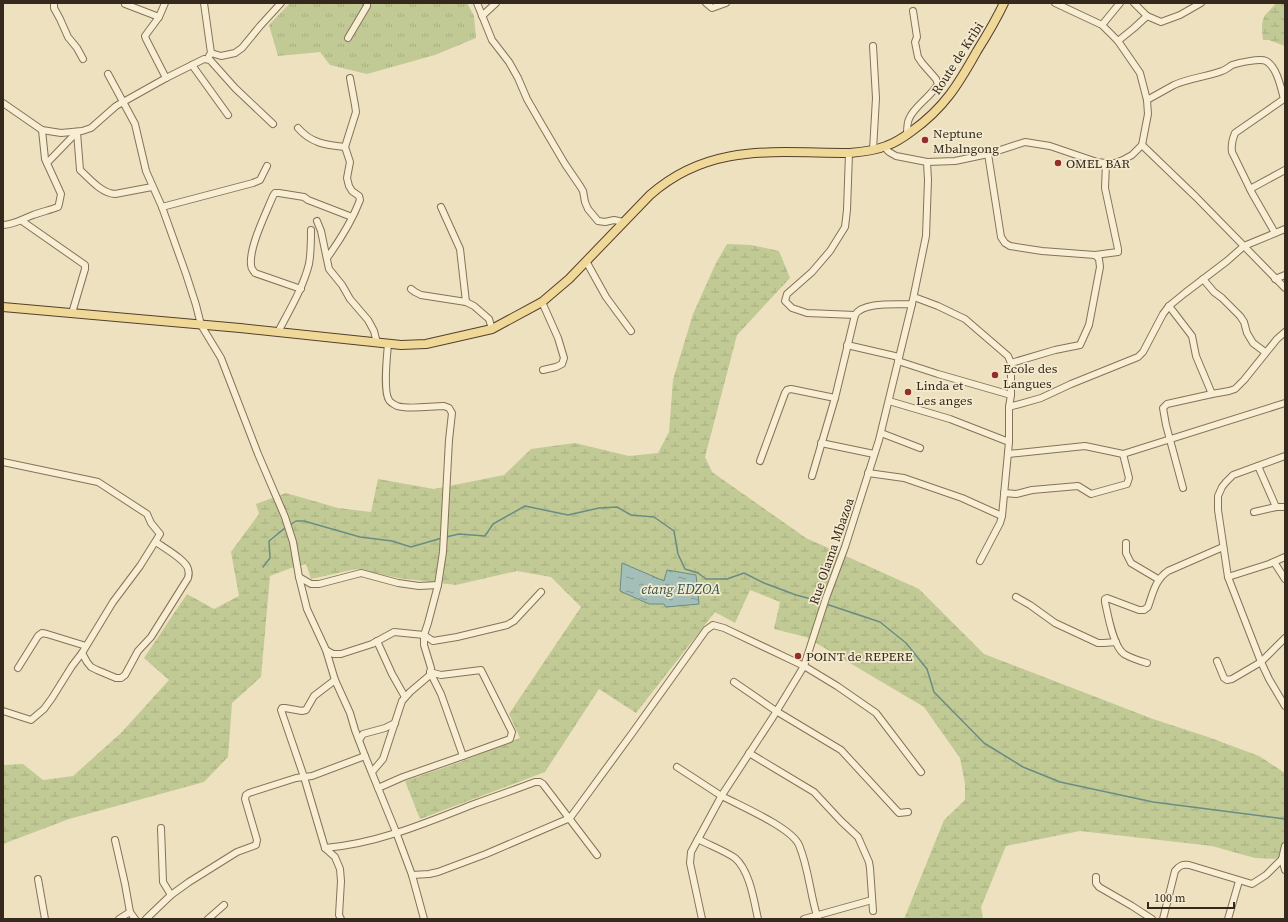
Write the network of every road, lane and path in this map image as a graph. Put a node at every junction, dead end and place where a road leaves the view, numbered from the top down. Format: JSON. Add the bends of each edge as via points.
{"nodes":[{"id":1,"x":54,"y":3,"type":"edge"},
{"id":2,"x":165,"y":3,"type":"edge"},
{"id":3,"x":204,"y":3,"type":"edge"},
{"id":4,"x":281,"y":3,"type":"edge"},
{"id":5,"x":367,"y":3,"type":"edge"},
{"id":6,"x":477,"y":3,"type":"edge"},
{"id":7,"x":496,"y":3,"type":"edge"},
{"id":8,"x":706,"y":3,"type":"edge"},
{"id":9,"x":726,"y":3,"type":"edge"},
{"id":10,"x":1004,"y":3,"type":"edge"},
{"id":11,"x":1056,"y":3,"type":"edge"},
{"id":12,"x":1120,"y":3,"type":"edge"},
{"id":13,"x":1134,"y":3,"type":"edge"},
{"id":14,"x":1201,"y":3,"type":"edge"},
{"id":15,"x":125,"y":4,"type":"dead end"},
{"id":16,"x":913,"y":12,"type":"dead end"},
{"id":17,"x":482,"y":16,"type":"junction"},
{"id":18,"x":1147,"y":16,"type":"junction"},
{"id":19,"x":158,"y":17,"type":"junction"},
{"id":20,"x":1102,"y":26,"type":"junction"},
{"id":21,"x":348,"y":38,"type":"dead end"},
{"id":22,"x":1118,"y":41,"type":"junction"},
{"id":23,"x":873,"y":46,"type":"dead end"},
{"id":24,"x":211,"y":53,"type":"junction"},
{"id":25,"x":83,"y":59,"type":"dead end"},
{"id":26,"x":208,"y":59,"type":"junction"},
{"id":27,"x":192,"y":65,"type":"junction"},
{"id":28,"x":108,"y":74,"type":"dead end"},
{"id":29,"x":166,"y":78,"type":"junction"},
{"id":30,"x":350,"y":78,"type":"dead end"},
{"id":31,"x":1284,"y":99,"type":"edge"},
{"id":32,"x":1147,"y":100,"type":"junction"},
{"id":33,"x":3,"y":103,"type":"edge"},
{"id":34,"x":123,"y":103,"type":"junction"},
{"id":35,"x":228,"y":115,"type":"dead end"},
{"id":36,"x":273,"y":124,"type":"dead end"},
{"id":37,"x":298,"y":128,"type":"dead end"},
{"id":38,"x":42,"y":130,"type":"junction"},
{"id":39,"x":77,"y":132,"type":"junction"},
{"id":40,"x":907,"y":135,"type":"junction"},
{"id":41,"x":1142,"y":145,"type":"junction"},
{"id":42,"x":344,"y":147,"type":"junction"},
{"id":43,"x":884,"y":147,"type":"junction"},
{"id":44,"x":873,"y":150,"type":"junction"},
{"id":45,"x":849,"y":153,"type":"junction"},
{"id":46,"x":988,"y":154,"type":"junction"},
{"id":47,"x":927,"y":162,"type":"junction"},
{"id":48,"x":47,"y":163,"type":"junction"},
{"id":49,"x":1106,"y":163,"type":"junction"},
{"id":50,"x":267,"y":166,"type":"dead end"},
{"id":51,"x":1285,"y":170,"type":"edge"},
{"id":52,"x":152,"y":187,"type":"junction"},
{"id":53,"x":1250,"y":189,"type":"junction"},
{"id":54,"x":162,"y":207,"type":"junction"},
{"id":55,"x":440,"y":207,"type":"dead end"},
{"id":56,"x":352,"y":217,"type":"junction"},
{"id":57,"x":22,"y":221,"type":"junction"},
{"id":58,"x":317,"y":221,"type":"dead end"},
{"id":59,"x":623,"y":222,"type":"junction"},
{"id":60,"x":3,"y":225,"type":"edge"},
{"id":61,"x":1285,"y":229,"type":"edge"},
{"id":62,"x":311,"y":230,"type":"dead end"},
{"id":63,"x":1274,"y":233,"type":"junction"},
{"id":64,"x":1244,"y":246,"type":"junction"},
{"id":65,"x":1095,"y":255,"type":"junction"},
{"id":66,"x":327,"y":258,"type":"junction"},
{"id":67,"x":586,"y":261,"type":"junction"},
{"id":68,"x":1285,"y":275,"type":"edge"},
{"id":69,"x":1203,"y":279,"type":"junction"},
{"id":70,"x":1276,"y":279,"type":"junction"},
{"id":71,"x":1285,"y":288,"type":"edge"},
{"id":72,"x":301,"y":289,"type":"junction"},
{"id":73,"x":412,"y":289,"type":"dead end"},
{"id":74,"x":914,"y":297,"type":"junction"},
{"id":75,"x":466,"y":302,"type":"junction"},
{"id":76,"x":542,"y":302,"type":"junction"},
{"id":77,"x":912,"y":304,"type":"junction"},
{"id":78,"x":1169,"y":306,"type":"junction"},
{"id":79,"x":3,"y":307,"type":"edge"},
{"id":80,"x":72,"y":313,"type":"junction"},
{"id":81,"x":855,"y":315,"type":"junction"},
{"id":82,"x":201,"y":325,"type":"junction"},
{"id":83,"x":492,"y":329,"type":"junction"},
{"id":84,"x":631,"y":331,"type":"dead end"},
{"id":85,"x":278,"y":332,"type":"junction"},
{"id":86,"x":1285,"y":332,"type":"edge"},
{"id":87,"x":377,"y":343,"type":"junction"},
{"id":88,"x":388,"y":344,"type":"junction"},
{"id":89,"x":847,"y":345,"type":"junction"},
{"id":90,"x":1265,"y":352,"type":"junction"},
{"id":91,"x":898,"y":359,"type":"junction"},
{"id":92,"x":1011,"y":363,"type":"junction"},
{"id":93,"x":543,"y":370,"type":"dead end"},
{"id":94,"x":1212,"y":394,"type":"junction"},
{"id":95,"x":1012,"y":395,"type":"junction"},
{"id":96,"x":835,"y":398,"type":"junction"},
{"id":97,"x":889,"y":401,"type":"junction"},
{"id":98,"x":1285,"y":403,"type":"edge"},
{"id":99,"x":1009,"y":407,"type":"junction"},
{"id":100,"x":881,"y":433,"type":"junction"},
{"id":101,"x":1170,"y":438,"type":"junction"},
{"id":102,"x":1009,"y":442,"type":"junction"},
{"id":103,"x":821,"y":443,"type":"junction"},
{"id":104,"x":920,"y":448,"type":"dead end"},
{"id":105,"x":874,"y":454,"type":"junction"},
{"id":106,"x":1008,"y":454,"type":"junction"},
{"id":107,"x":1123,"y":454,"type":"junction"},
{"id":108,"x":1285,"y":456,"type":"edge"},
{"id":109,"x":760,"y":461,"type":"dead end"},
{"id":110,"x":3,"y":462,"type":"edge"},
{"id":111,"x":1258,"y":466,"type":"junction"},
{"id":112,"x":868,"y":473,"type":"junction"},
{"id":113,"x":812,"y":476,"type":"dead end"},
{"id":114,"x":1183,"y":488,"type":"dead end"},
{"id":115,"x":1004,"y":493,"type":"junction"},
{"id":116,"x":1276,"y":507,"type":"junction"},
{"id":117,"x":1285,"y":507,"type":"edge"},
{"id":118,"x":1254,"y":512,"type":"dead end"},
{"id":119,"x":1002,"y":516,"type":"junction"},
{"id":120,"x":156,"y":542,"type":"junction"},
{"id":121,"x":1126,"y":543,"type":"dead end"},
{"id":122,"x":1223,"y":546,"type":"junction"},
{"id":123,"x":1285,"y":557,"type":"edge"},
{"id":124,"x":980,"y":561,"type":"dead end"},
{"id":125,"x":1274,"y":562,"type":"junction"},
{"id":126,"x":299,"y":577,"type":"junction"},
{"id":127,"x":1228,"y":577,"type":"junction"},
{"id":128,"x":1158,"y":579,"type":"junction"},
{"id":129,"x":1285,"y":579,"type":"edge"},
{"id":130,"x":438,"y":585,"type":"junction"},
{"id":131,"x":541,"y":592,"type":"dead end"},
{"id":132,"x":1016,"y":597,"type":"dead end"},
{"id":133,"x":424,"y":635,"type":"junction"},
{"id":134,"x":1285,"y":638,"type":"edge"},
{"id":135,"x":377,"y":641,"type":"junction"},
{"id":136,"x":1116,"y":642,"type":"junction"},
{"id":137,"x":86,"y":646,"type":"junction"},
{"id":138,"x":326,"y":650,"type":"junction"},
{"id":139,"x":82,"y":653,"type":"junction"},
{"id":140,"x":1217,"y":661,"type":"dead end"},
{"id":141,"x":1261,"y":662,"type":"junction"},
{"id":142,"x":1147,"y":663,"type":"dead end"},
{"id":143,"x":804,"y":666,"type":"junction"},
{"id":144,"x":18,"y":668,"type":"dead end"},
{"id":145,"x":430,"y":672,"type":"junction"},
{"id":146,"x":335,"y":680,"type":"junction"},
{"id":147,"x":734,"y":682,"type":"dead end"},
{"id":148,"x":405,"y":697,"type":"junction"},
{"id":149,"x":1285,"y":706,"type":"edge"},
{"id":150,"x":776,"y":711,"type":"junction"},
{"id":151,"x":3,"y":712,"type":"edge"},
{"id":152,"x":395,"y":723,"type":"junction"},
{"id":153,"x":359,"y":740,"type":"junction"},
{"id":154,"x":749,"y":753,"type":"junction"},
{"id":155,"x":365,"y":756,"type":"junction"},
{"id":156,"x":463,"y":756,"type":"junction"},
{"id":157,"x":677,"y":767,"type":"dead end"},
{"id":158,"x":372,"y":772,"type":"junction"},
{"id":159,"x":921,"y":772,"type":"dead end"},
{"id":160,"x":304,"y":777,"type":"junction"},
{"id":161,"x":378,"y":788,"type":"junction"},
{"id":162,"x":722,"y":795,"type":"junction"},
{"id":163,"x":908,"y":812,"type":"dead end"},
{"id":164,"x":570,"y":818,"type":"junction"},
{"id":165,"x":161,"y":828,"type":"dead end"},
{"id":166,"x":396,"y":832,"type":"junction"},
{"id":167,"x":115,"y":840,"type":"dead end"},
{"id":168,"x":698,"y":840,"type":"junction"},
{"id":169,"x":1285,"y":846,"type":"edge"},
{"id":170,"x":325,"y":848,"type":"junction"},
{"id":171,"x":597,"y":855,"type":"dead end"},
{"id":172,"x":1282,"y":859,"type":"junction"},
{"id":173,"x":1285,"y":870,"type":"edge"},
{"id":174,"x":412,"y":875,"type":"junction"},
{"id":175,"x":1096,"y":877,"type":"dead end"},
{"id":176,"x":38,"y":879,"type":"dead end"},
{"id":177,"x":1239,"y":881,"type":"junction"},
{"id":178,"x":171,"y":895,"type":"junction"},
{"id":179,"x":872,"y":900,"type":"junction"},
{"id":180,"x":224,"y":905,"type":"dead end"},
{"id":181,"x":873,"y":911,"type":"dead end"},
{"id":182,"x":130,"y":912,"type":"junction"},
{"id":183,"x":817,"y":917,"type":"edge"},
{"id":184,"x":45,"y":919,"type":"edge"},
{"id":185,"x":119,"y":919,"type":"edge"},
{"id":186,"x":135,"y":919,"type":"edge"},
{"id":187,"x":146,"y":919,"type":"edge"},
{"id":188,"x":208,"y":919,"type":"edge"},
{"id":189,"x":341,"y":919,"type":"edge"},
{"id":190,"x":424,"y":919,"type":"edge"},
{"id":191,"x":702,"y":919,"type":"edge"},
{"id":192,"x":758,"y":919,"type":"edge"},
{"id":193,"x":804,"y":919,"type":"edge"},
{"id":194,"x":1152,"y":919,"type":"edge"},
{"id":195,"x":1163,"y":919,"type":"edge"},
{"id":196,"x":1228,"y":919,"type":"edge"}],
"edges":[{"from":1,"to":25,"type":"street","via":[[68,37]]},
{"from":2,"to":19,"type":"street"},
{"from":3,"to":24,"type":"street"},
{"from":4,"to":24,"type":"street","via":[[235,54],[221,56]]},
{"from":5,"to":21,"type":"street"},
{"from":6,"to":17,"type":"street"},
{"from":7,"to":17,"type":"street"},
{"from":8,"to":9,"type":"street","via":[[712,8]]},
{"from":10,"to":40,"type":"main road","name":"Route de Kribi","via":[[954,90],[939,109]]},
{"from":11,"to":20,"type":"street"},
{"from":12,"to":20,"type":"street"},
{"from":13,"to":18,"type":"street"},
{"from":14,"to":18,"type":"street","via":[[1162,22]]},
{"from":15,"to":19,"type":"street"},
{"from":16,"to":40,"type":"street","via":[[918,57],[938,84],[935,91],[909,119]]},
{"from":17,"to":59,"type":"street","via":[[492,40],[509,62],[527,99],[583,191],[588,209],[598,221]]},
{"from":18,"to":22,"type":"street"},
{"from":19,"to":29,"type":"street","via":[[145,36]]},
{"from":20,"to":22,"type":"street"},
{"from":22,"to":32,"type":"street","via":[[1140,73]]},
{"from":23,"to":44,"type":"street","via":[[876,98]]},
{"from":24,"to":26,"type":"street"},
{"from":26,"to":27,"type":"street"},
{"from":26,"to":36,"type":"street"},
{"from":27,"to":29,"type":"street"},
{"from":27,"to":35,"type":"street"},
{"from":28,"to":34,"type":"street"},
{"from":29,"to":34,"type":"street"},
{"from":30,"to":42,"type":"street","via":[[356,112]]},
{"from":31,"to":32,"type":"street","via":[[1274,70],[1266,61],[1260,59],[1186,80]]},
{"from":31,"to":53,"type":"street","via":[[1235,133],[1232,140],[1232,152]]},
{"from":32,"to":41,"type":"street","via":[[1148,114]]},
{"from":33,"to":38,"type":"street"},
{"from":34,"to":39,"type":"street","via":[[91,128]]},
{"from":34,"to":52,"type":"street","via":[[135,124],[143,162]]},
{"from":37,"to":42,"type":"street","via":[[316,142]]},
{"from":38,"to":39,"type":"street"},
{"from":38,"to":48,"type":"street"},
{"from":39,"to":48,"type":"street"},
{"from":39,"to":52,"type":"street","via":[[80,170],[98,188],[115,194]]},
{"from":40,"to":43,"type":"main road","name":"Route de Kribi"},
{"from":41,"to":49,"type":"street","via":[[1123,160],[1112,164]]},
{"from":41,"to":64,"type":"street"},
{"from":42,"to":56,"type":"street","via":[[350,162],[347,178],[349,186],[360,200]]},
{"from":43,"to":44,"type":"main road","name":"Route de Kribi"},
{"from":43,"to":47,"type":"street","via":[[896,156]]},
{"from":44,"to":45,"type":"main road","name":"Route de Kribi"},
{"from":45,"to":59,"type":"main road","name":"Route de Kribi","via":[[735,154],[717,159],[677,175]]},
{"from":45,"to":81,"type":"street","via":[[845,227],[830,251],[812,272],[787,294],[785,301],[792,308],[807,313]]},
{"from":46,"to":47,"type":"street","via":[[955,161]]},
{"from":46,"to":49,"type":"street","via":[[1025,142],[1050,146]]},
{"from":46,"to":65,"type":"street","via":[[1004,242],[1010,246],[1042,251]]},
{"from":47,"to":74,"type":"street","name":"Rue Olama Mbazoa","via":[[927,229]]},
{"from":48,"to":57,"type":"street","via":[[60,194],[60,204]]},
{"from":49,"to":65,"type":"street","via":[[1105,188],[1118,252]]},
{"from":50,"to":54,"type":"street","via":[[260,180],[253,183]]},
{"from":51,"to":53,"type":"street"},
{"from":52,"to":54,"type":"street"},
{"from":53,"to":63,"type":"street"},
{"from":54,"to":82,"type":"street"},
{"from":55,"to":75,"type":"street","via":[[460,249]]},
{"from":56,"to":66,"type":"street"},
{"from":56,"to":72,"type":"street","via":[[304,197],[279,193],[273,196],[251,255],[252,270]]},
{"from":57,"to":60,"type":"street"},
{"from":57,"to":80,"type":"street","via":[[85,265]]},
{"from":58,"to":66,"type":"street"},
{"from":59,"to":67,"type":"main road","name":"Route de Kribi"},
{"from":61,"to":63,"type":"street"},
{"from":62,"to":72,"type":"street","via":[[308,266]]},
{"from":63,"to":64,"type":"street"},
{"from":64,"to":69,"type":"street"},
{"from":64,"to":70,"type":"street"},
{"from":65,"to":92,"type":"street","via":[[1099,259],[1100,267],[1089,325],[1080,345]]},
{"from":66,"to":87,"type":"street","via":[[329,269],[368,320]]},
{"from":67,"to":76,"type":"main road","name":"Route de Kribi"},
{"from":67,"to":84,"type":"street","via":[[606,297]]},
{"from":68,"to":70,"type":"street"},
{"from":69,"to":78,"type":"street"},
{"from":69,"to":90,"type":"street","via":[[1214,292],[1232,306],[1244,322],[1253,343]]},
{"from":70,"to":71,"type":"street"},
{"from":72,"to":85,"type":"street"},
{"from":73,"to":75,"type":"street","via":[[421,295]]},
{"from":74,"to":77,"type":"street","name":"Rue Olama Mbazoa"},
{"from":74,"to":92,"type":"street","via":[[965,319],[1008,356]]},
{"from":75,"to":83,"type":"street","via":[[487,316]]},
{"from":76,"to":83,"type":"main road","name":"Route de Kribi"},
{"from":76,"to":93,"type":"street","via":[[564,358],[562,364]]},
{"from":77,"to":81,"type":"street","via":[[872,305],[862,308]]},
{"from":77,"to":91,"type":"street","name":"Rue Olama Mbazoa"},
{"from":78,"to":94,"type":"street","via":[[1192,336],[1196,356]]},
{"from":78,"to":99,"type":"street","via":[[1138,357],[1041,398]]},
{"from":79,"to":80,"type":"main road","name":"Route de Kribi"},
{"from":80,"to":82,"type":"main road","name":"Route de Kribi"},
{"from":81,"to":89,"type":"street"},
{"from":82,"to":85,"type":"main road","name":"Route de Kribi"},
{"from":82,"to":126,"type":"street","via":[[221,358],[284,517],[293,542]]},
{"from":83,"to":88,"type":"main road","name":"Route de Kribi","via":[[426,344]]},
{"from":85,"to":87,"type":"main road","name":"Route de Kribi"},
{"from":86,"to":90,"type":"street"},
{"from":87,"to":88,"type":"main road","name":"Route de Kribi"},
{"from":88,"to":130,"type":"street","via":[[386,382],[389,401],[405,407],[444,406],[452,413],[443,552]]},
{"from":89,"to":91,"type":"street"},
{"from":89,"to":96,"type":"street"},
{"from":90,"to":94,"type":"street","via":[[1235,389]]},
{"from":91,"to":95,"type":"street","via":[[938,374]]},
{"from":91,"to":97,"type":"street","name":"Rue Olama Mbazoa"},
{"from":92,"to":95,"type":"street"},
{"from":94,"to":101,"type":"street","via":[[1167,404],[1163,408]]},
{"from":95,"to":99,"type":"street"},
{"from":96,"to":103,"type":"street"},
{"from":96,"to":109,"type":"street","via":[[787,390]]},
{"from":97,"to":100,"type":"street","name":"Rue Olama Mbazoa"},
{"from":97,"to":102,"type":"street","via":[[950,419]]},
{"from":98,"to":101,"type":"street"},
{"from":99,"to":102,"type":"street"},
{"from":100,"to":104,"type":"street"},
{"from":100,"to":105,"type":"street","name":"Rue Olama Mbazoa"},
{"from":101,"to":107,"type":"street"},
{"from":101,"to":114,"type":"street"},
{"from":102,"to":106,"type":"street"},
{"from":103,"to":105,"type":"street"},
{"from":103,"to":113,"type":"street"},
{"from":105,"to":112,"type":"street","name":"Rue Olama Mbazoa"},
{"from":106,"to":107,"type":"street","via":[[1085,446]]},
{"from":106,"to":115,"type":"street"},
{"from":107,"to":115,"type":"street","via":[[1128,484],[1091,494],[1078,486],[1016,494]]},
{"from":108,"to":111,"type":"street"},
{"from":110,"to":120,"type":"street","via":[[98,482],[147,514],[160,534]]},
{"from":111,"to":116,"type":"street"},
{"from":111,"to":122,"type":"street","via":[[1233,476],[1222,487],[1218,496]]},
{"from":112,"to":119,"type":"street","via":[[904,478],[962,498]]},
{"from":112,"to":143,"type":"street","name":"Rue Olama Mbazoa"},
{"from":115,"to":119,"type":"street"},
{"from":116,"to":117,"type":"street"},
{"from":116,"to":118,"type":"street"},
{"from":119,"to":124,"type":"street"},
{"from":120,"to":137,"type":"street","via":[[113,602]]},
{"from":120,"to":139,"type":"street","via":[[183,562],[189,574],[151,637],[138,651],[125,676],[116,678],[91,667]]},
{"from":121,"to":128,"type":"street","via":[[1126,553],[1131,563]]},
{"from":122,"to":127,"type":"street"},
{"from":122,"to":128,"type":"street","via":[[1168,571]]},
{"from":123,"to":125,"type":"street"},
{"from":125,"to":127,"type":"street"},
{"from":125,"to":129,"type":"street"},
{"from":126,"to":130,"type":"street","via":[[310,584],[319,584],[361,573],[398,583]]},
{"from":126,"to":138,"type":"street","via":[[307,609]]},
{"from":127,"to":141,"type":"street"},
{"from":128,"to":136,"type":"street","via":[[1148,607],[1144,610],[1105,599]]},
{"from":130,"to":133,"type":"street"},
{"from":131,"to":133,"type":"street","via":[[514,621],[507,625],[457,638],[433,641]]},
{"from":132,"to":136,"type":"street","via":[[1055,623],[1098,643]]},
{"from":133,"to":135,"type":"street","via":[[394,632]]},
{"from":133,"to":145,"type":"street"},
{"from":134,"to":141,"type":"street"},
{"from":135,"to":138,"type":"street","via":[[341,654],[333,654]]},
{"from":135,"to":148,"type":"street"},
{"from":136,"to":142,"type":"street","via":[[1125,655]]},
{"from":137,"to":139,"type":"street"},
{"from":137,"to":144,"type":"street","via":[[42,633]]},
{"from":138,"to":146,"type":"street"},
{"from":139,"to":151,"type":"street","via":[[44,709],[33,719]]},
{"from":140,"to":141,"type":"street","via":[[1227,680]]},
{"from":141,"to":149,"type":"street"},
{"from":143,"to":150,"type":"street","name":"Rue Olama Mbazoa"},
{"from":143,"to":159,"type":"street","via":[[876,713]]},
{"from":143,"to":164,"type":"street","via":[[713,625],[706,630]]},
{"from":145,"to":148,"type":"street","via":[[430,675]]},
{"from":145,"to":156,"type":"street","via":[[441,694]]},
{"from":145,"to":156,"type":"street","via":[[441,675],[481,670],[512,732],[510,739]]},
{"from":146,"to":153,"type":"street"},
{"from":146,"to":160,"type":"street","via":[[314,696],[306,710],[281,710]]},
{"from":147,"to":150,"type":"street"},
{"from":148,"to":152,"type":"street"},
{"from":150,"to":154,"type":"street","name":"Rue Olama Mbazoa"},
{"from":150,"to":163,"type":"street","via":[[840,750],[899,813]]},
{"from":152,"to":153,"type":"street","via":[[363,734]]},
{"from":152,"to":158,"type":"street","via":[[383,759]]},
{"from":153,"to":155,"type":"street"},
{"from":154,"to":162,"type":"street","name":"Rue Olama Mbazoa"},
{"from":154,"to":179,"type":"street","via":[[814,792],[858,837],[869,862]]},
{"from":155,"to":158,"type":"street"},
{"from":155,"to":160,"type":"street"},
{"from":156,"to":161,"type":"street"},
{"from":157,"to":162,"type":"street"},
{"from":158,"to":161,"type":"street"},
{"from":160,"to":170,"type":"street"},
{"from":160,"to":178,"type":"street","via":[[249,792],[245,798],[257,840],[256,845],[237,852]]},
{"from":161,"to":166,"type":"street"},
{"from":162,"to":168,"type":"street","name":"Rue Olama Mbazoa"},
{"from":162,"to":183,"type":"street","via":[[770,821],[796,840],[808,874]]},
{"from":164,"to":166,"type":"street","via":[[543,784],[534,782],[424,824]]},
{"from":164,"to":171,"type":"street"},
{"from":164,"to":174,"type":"street","via":[[472,859],[433,873]]},
{"from":165,"to":178,"type":"street","via":[[163,882]]},
{"from":166,"to":170,"type":"street","via":[[367,841]]},
{"from":166,"to":174,"type":"street"},
{"from":167,"to":182,"type":"street"},
{"from":168,"to":191,"type":"street","name":"Rue Olama Mbazoa","via":[[691,852],[690,863]]},
{"from":168,"to":192,"type":"street","via":[[734,858],[740,864],[746,875]]},
{"from":169,"to":172,"type":"street"},
{"from":170,"to":189,"type":"street","via":[[335,857],[340,869]]},
{"from":172,"to":173,"type":"street"},
{"from":172,"to":177,"type":"street","via":[[1266,875],[1252,884]]},
{"from":174,"to":190,"type":"street"},
{"from":175,"to":194,"type":"street","via":[[1099,887]]},
{"from":176,"to":184,"type":"street"},
{"from":177,"to":195,"type":"street","via":[[1189,865],[1179,866],[1175,871]]},
{"from":177,"to":196,"type":"street"},
{"from":178,"to":187,"type":"street"},
{"from":179,"to":181,"type":"street"},
{"from":179,"to":183,"type":"street"},
{"from":180,"to":188,"type":"street"},
{"from":182,"to":185,"type":"street"},
{"from":182,"to":186,"type":"street"},
{"from":183,"to":193,"type":"street"}]}
